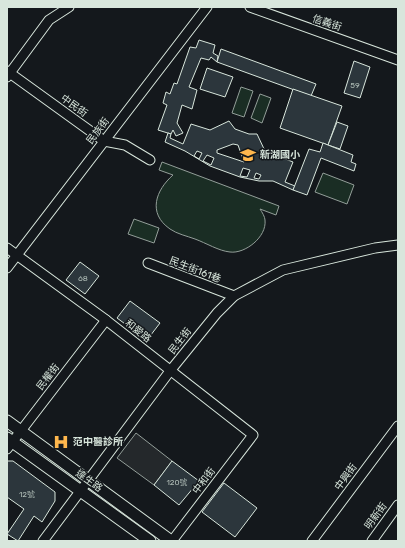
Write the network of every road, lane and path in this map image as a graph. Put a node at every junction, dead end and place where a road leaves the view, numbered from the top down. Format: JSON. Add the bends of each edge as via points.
{"nodes":[{"id":1,"x":69,"y":7,"type":"edge"},
{"id":2,"x":207,"y":7,"type":"edge"},
{"id":3,"x":250,"y":7,"type":"edge"},
{"id":4,"x":398,"y":60,"type":"edge"},
{"id":5,"x":8,"y":74,"type":"edge"},
{"id":6,"x":104,"y":141,"type":"junction"},
{"id":7,"x":150,"y":160,"type":"dead end"},
{"id":8,"x":398,"y":246,"type":"edge"},
{"id":9,"x":7,"y":248,"type":"edge"},
{"id":10,"x":16,"y":256,"type":"junction"},
{"id":11,"x":148,"y":263,"type":"dead end"},
{"id":12,"x":7,"y":268,"type":"edge"},
{"id":13,"x":234,"y":296,"type":"junction"},
{"id":14,"x":106,"y":320,"type":"junction"},
{"id":15,"x":170,"y":371,"type":"junction"},
{"id":16,"x":7,"y":421,"type":"edge"},
{"id":17,"x":398,"y":426,"type":"edge"},
{"id":18,"x":20,"y":431,"type":"junction"},
{"id":19,"x":253,"y":435,"type":"joint"},
{"id":20,"x":9,"y":443,"type":"edge"},
{"id":21,"x":88,"y":481,"type":"junction"},
{"id":22,"x":80,"y":492,"type":"junction"},
{"id":23,"x":398,"y":505,"type":"edge"},
{"id":24,"x":42,"y":541,"type":"edge"},
{"id":25,"x":150,"y":541,"type":"edge"},
{"id":26,"x":172,"y":541,"type":"edge"},
{"id":27,"x":312,"y":541,"type":"edge"},
{"id":28,"x":372,"y":541,"type":"edge"}],
"edges":[{"from":1,"to":5,"type":"street","via":[[49,20]]},
{"from":2,"to":6,"type":"street","name":"民族街"},
{"from":3,"to":4,"type":"street","name":"信義街"},
{"from":5,"to":6,"type":"street","name":"中民街"},
{"from":6,"to":7,"type":"street","name":"中民街","via":[[125,144]]},
{"from":6,"to":10,"type":"street","name":"民族街"},
{"from":8,"to":13,"type":"street","name":"民生街","via":[[375,248],[282,270]]},
{"from":9,"to":10,"type":"street","name":"和愛路"},
{"from":10,"to":12,"type":"street","name":"民族街"},
{"from":10,"to":14,"type":"street","name":"和愛路"},
{"from":11,"to":13,"type":"street","name":"民生街161巷"},
{"from":13,"to":15,"type":"street","name":"民生街"},
{"from":14,"to":15,"type":"street","name":"和愛路"},
{"from":14,"to":18,"type":"street","name":"民權街"},
{"from":15,"to":19,"type":"street","name":"和愛路"},
{"from":15,"to":21,"type":"street","name":"民生街"},
{"from":16,"to":18,"type":"main road","name":"達生路"},
{"from":17,"to":27,"type":"street","name":"中興街"},
{"from":18,"to":20,"type":"street","name":"民權街"},
{"from":18,"to":21,"type":"main road","name":"達生路"},
{"from":19,"to":26,"type":"street","name":"中和街"},
{"from":20,"to":22,"type":"main road","name":"達生路"},
{"from":21,"to":22,"type":"street","name":"民生街"},
{"from":21,"to":26,"type":"main road","name":"達生路"},
{"from":22,"to":24,"type":"street","name":"民生街"},
{"from":22,"to":25,"type":"main road","name":"達生路"},
{"from":23,"to":28,"type":"street","name":"明新街"}]}
